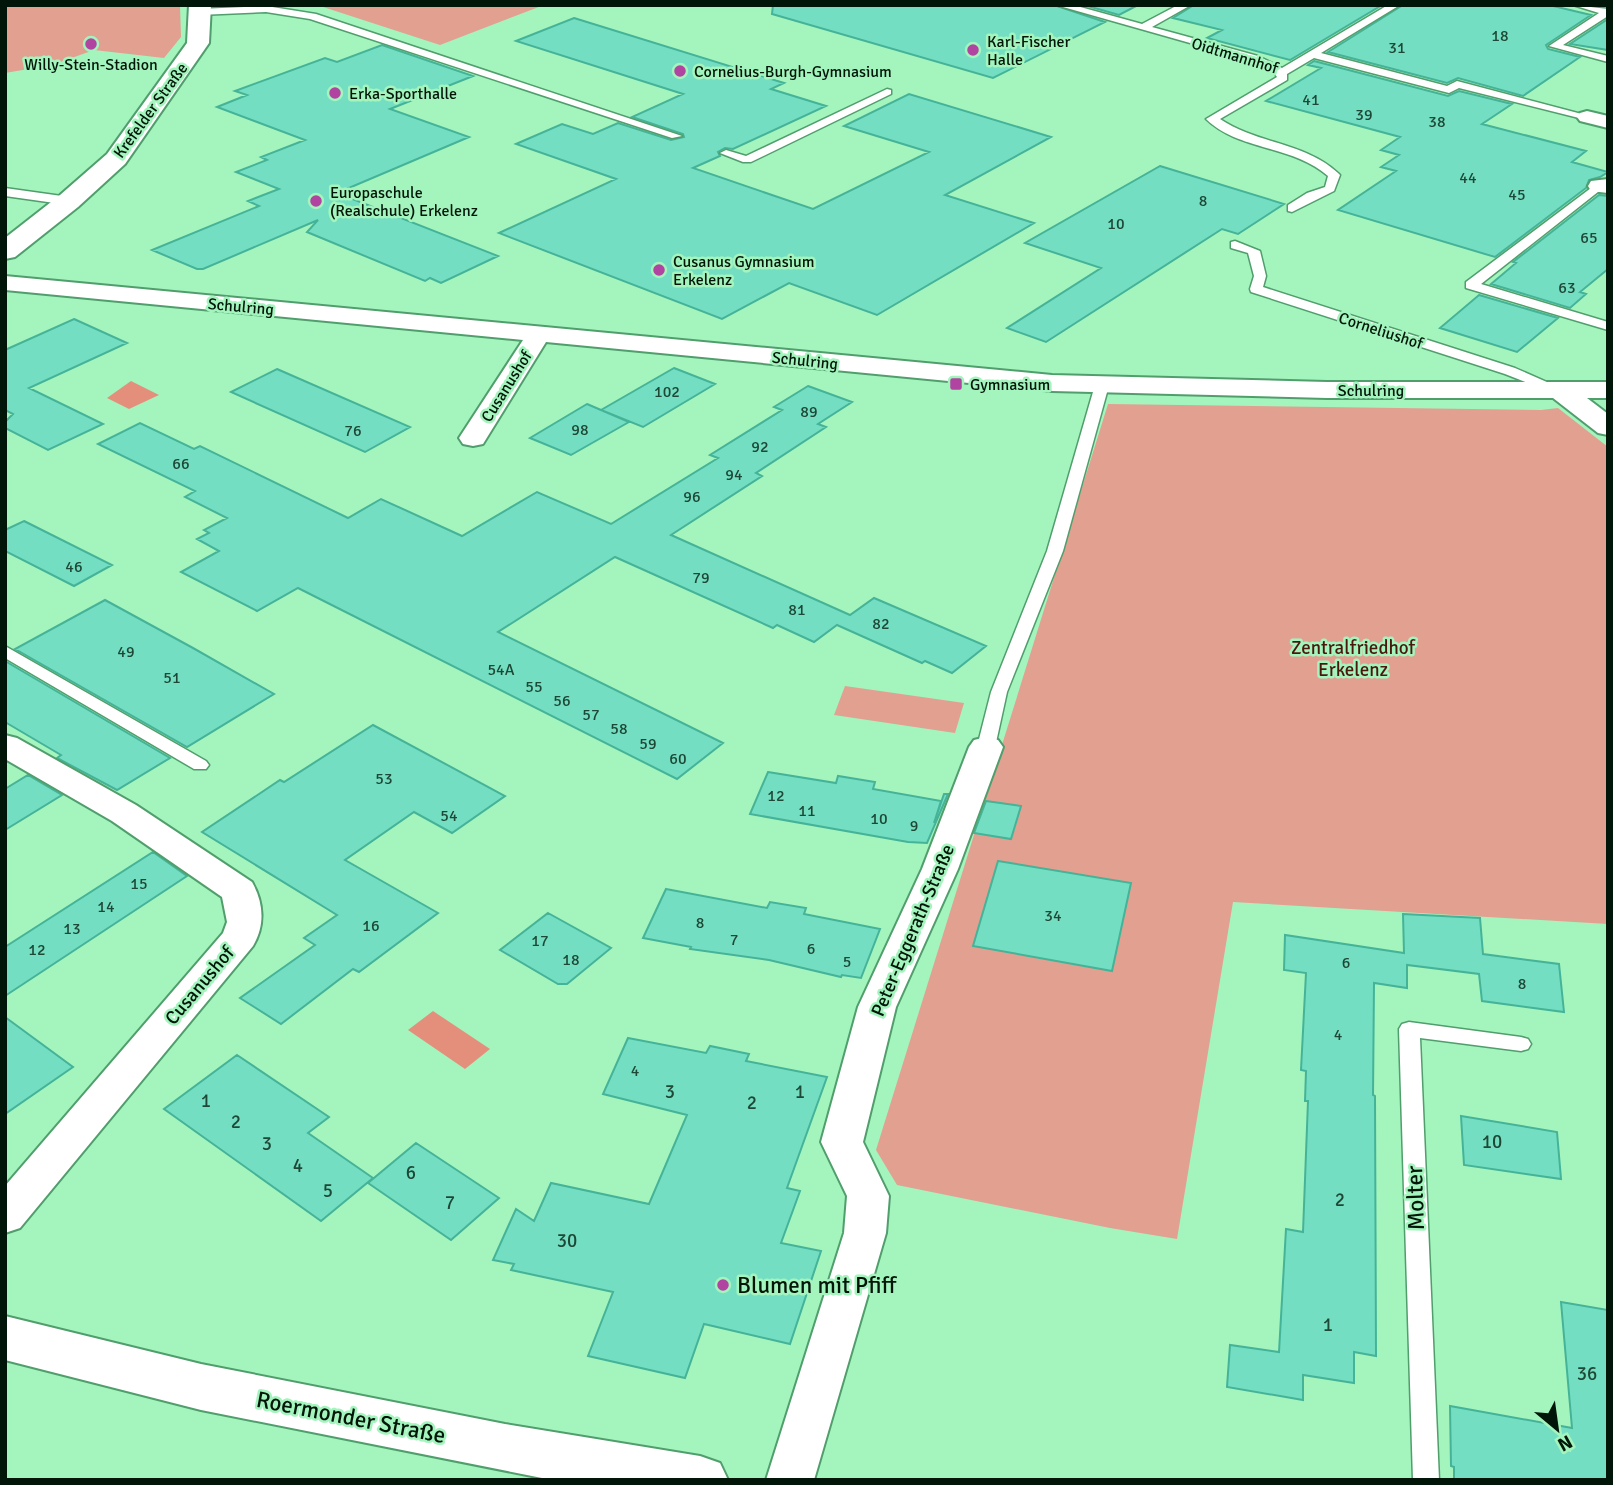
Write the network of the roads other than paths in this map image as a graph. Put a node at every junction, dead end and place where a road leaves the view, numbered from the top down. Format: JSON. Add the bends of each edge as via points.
{"nodes":[{"id":1,"x":1061,"y":5,"type":"edge"},
{"id":2,"x":1186,"y":5,"type":"edge"},
{"id":3,"x":1395,"y":5,"type":"edge"},
{"id":4,"x":1578,"y":5,"type":"edge"},
{"id":5,"x":200,"y":8,"type":"edge"},
{"id":6,"x":1607,"y":12,"type":"edge"},
{"id":7,"x":1142,"y":28,"type":"junction"},
{"id":8,"x":1312,"y":54,"type":"junction"},
{"id":9,"x":1608,"y":59,"type":"edge"},
{"id":10,"x":1281,"y":73,"type":"junction"},
{"id":11,"x":887,"y":92,"type":"dead end"},
{"id":12,"x":1597,"y":120,"type":"edge"},
{"id":13,"x":676,"y":136,"type":"dead end"},
{"id":14,"x":726,"y":153,"type":"dead end"},
{"id":15,"x":1603,"y":186,"type":"edge"},
{"id":16,"x":5,"y":192,"type":"edge"},
{"id":17,"x":69,"y":201,"type":"junction"},
{"id":18,"x":1292,"y":208,"type":"dead end"},
{"id":19,"x":1235,"y":245,"type":"dead end"},
{"id":20,"x":5,"y":251,"type":"edge"},
{"id":21,"x":5,"y":283,"type":"edge"},
{"id":22,"x":1608,"y":326,"type":"edge"},
{"id":23,"x":539,"y":334,"type":"junction"},
{"id":24,"x":1102,"y":385,"type":"junction"},
{"id":25,"x":1608,"y":390,"type":"edge"},
{"id":26,"x":1561,"y":391,"type":"junction"},
{"id":27,"x":1608,"y":427,"type":"edge"},
{"id":28,"x":473,"y":438,"type":"dead end"},
{"id":29,"x":5,"y":651,"type":"edge"},
{"id":30,"x":5,"y":745,"type":"edge"},
{"id":31,"x":986,"y":747,"type":"joint"},
{"id":32,"x":200,"y":765,"type":"dead end"},
{"id":33,"x":1521,"y":1044,"type":"dead end"},
{"id":34,"x":5,"y":1216,"type":"edge"},
{"id":35,"x":5,"y":1338,"type":"edge"},
{"id":36,"x":700,"y":1480,"type":"edge"},
{"id":37,"x":790,"y":1480,"type":"edge"},
{"id":38,"x":1426,"y":1480,"type":"edge"}],
"edges":[{"from":1,"to":7,"type":"lane","name":"Oidtmannhof"},
{"from":2,"to":7,"type":"lane","name":"Oidtmannhof"},
{"from":3,"to":8,"type":"lane","name":"Oidtmannhof"},
{"from":4,"to":6,"type":"lane"},
{"from":5,"to":13,"type":"lane","via":[[266,9],[312,16]]},
{"from":5,"to":17,"type":"main road","name":"Krefelder Straße","via":[[198,43],[116,159]]},
{"from":6,"to":9,"type":"lane","via":[[1554,46]]},
{"from":7,"to":10,"type":"lane","name":"Oidtmannhof","via":[[1254,58]]},
{"from":8,"to":10,"type":"lane","name":"Oidtmannhof"},
{"from":8,"to":12,"type":"lane","via":[[1449,90],[1457,83]]},
{"from":10,"to":18,"type":"lane","via":[[1283,78],[1213,119],[1232,133],[1307,155],[1334,174],[1330,189]]},
{"from":11,"to":14,"type":"lane","via":[[747,160]]},
{"from":15,"to":22,"type":"lane","via":[[1471,285]]},
{"from":16,"to":17,"type":"lane"},
{"from":17,"to":20,"type":"main road","name":"Krefelder Straße"},
{"from":19,"to":26,"type":"lane","name":"Corneliushof","via":[[1254,251],[1260,276],[1256,289]]},
{"from":21,"to":23,"type":"street","name":"Schulring"},
{"from":23,"to":24,"type":"street","name":"Schulring","via":[[939,374]]},
{"from":23,"to":28,"type":"street","name":"Cusanushof"},
{"from":24,"to":26,"type":"street","name":"Schulring"},
{"from":24,"to":31,"type":"lane","name":"Peter-Eggerath-Straße","via":[[1055,551],[999,692]]},
{"from":25,"to":26,"type":"street","name":"Schulring"},
{"from":26,"to":27,"type":"street"},
{"from":29,"to":32,"type":"lane"},
{"from":30,"to":34,"type":"street","name":"Cusanushof","via":[[124,813],[239,891],[245,922],[240,937]]},
{"from":31,"to":37,"type":"street","name":"Peter-Eggerath-Straße","via":[[940,869],[877,1007],[842,1142],[868,1196],[865,1233]]},
{"from":33,"to":38,"type":"lane","name":"Molter","via":[[1409,1029]]},
{"from":35,"to":36,"type":"main road","name":"Roermonder Straße","via":[[227,1392],[505,1448]]}]}
